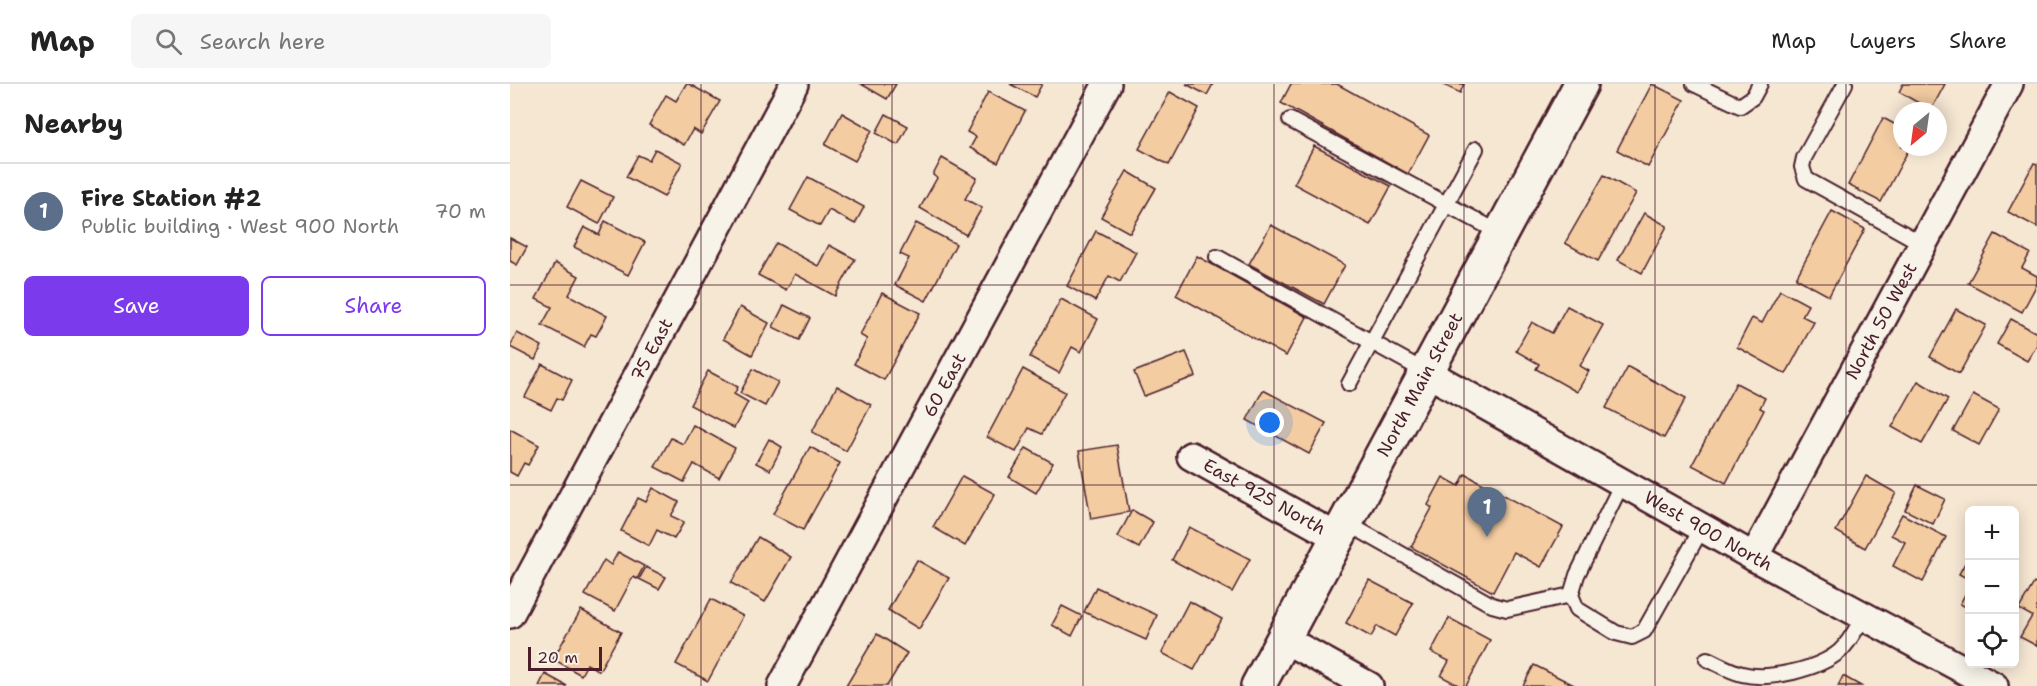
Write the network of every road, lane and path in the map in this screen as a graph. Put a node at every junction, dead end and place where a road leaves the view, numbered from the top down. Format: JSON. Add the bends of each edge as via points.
{"nodes":[{"id":1,"x":794,"y":84,"type":"edge"},
{"id":2,"x":1107,"y":84,"type":"edge"},
{"id":3,"x":1581,"y":84,"type":"edge"},
{"id":4,"x":1694,"y":84,"type":"edge"},
{"id":5,"x":1760,"y":84,"type":"edge"},
{"id":6,"x":1845,"y":84,"type":"edge"},
{"id":7,"x":2009,"y":84,"type":"edge"},
{"id":8,"x":1290,"y":120,"type":"dead end"},
{"id":9,"x":1476,"y":149,"type":"dead end"},
{"id":10,"x":1446,"y":204,"type":"junction"},
{"id":11,"x":1500,"y":233,"type":"junction"},
{"id":12,"x":1923,"y":244,"type":"junction"},
{"id":13,"x":1217,"y":257,"type":"dead end"},
{"id":14,"x":1372,"y":342,"type":"junction"},
{"id":15,"x":1426,"y":372,"type":"junction"},
{"id":16,"x":1348,"y":384,"type":"dead end"},
{"id":17,"x":1191,"y":456,"type":"dead end"},
{"id":18,"x":1622,"y":483,"type":"junction"},
{"id":19,"x":1702,"y":528,"type":"junction"},
{"id":20,"x":1341,"y":530,"type":"junction"},
{"id":21,"x":1754,"y":557,"type":"junction"},
{"id":22,"x":1571,"y":595,"type":"junction"},
{"id":23,"x":510,"y":614,"type":"edge"},
{"id":24,"x":1864,"y":616,"type":"junction"},
{"id":25,"x":1284,"y":639,"type":"junction"},
{"id":26,"x":1707,"y":659,"type":"dead end"},
{"id":27,"x":782,"y":686,"type":"edge"},
{"id":28,"x":1258,"y":686,"type":"edge"},
{"id":29,"x":1369,"y":686,"type":"edge"},
{"id":30,"x":1994,"y":686,"type":"edge"}],
"edges":[{"from":1,"to":23,"type":"street","name":"75 East"},
{"from":2,"to":27,"type":"street","name":"60 East"},
{"from":3,"to":11,"type":"street","name":"North Main Street"},
{"from":4,"to":5,"type":"lane","via":[[1740,106],[1753,97]]},
{"from":6,"to":12,"type":"lane","via":[[1804,158],[1806,179]]},
{"from":7,"to":12,"type":"street","name":"North 50 West"},
{"from":8,"to":10,"type":"lane"},
{"from":9,"to":10,"type":"lane"},
{"from":10,"to":11,"type":"lane"},
{"from":10,"to":14,"type":"lane"},
{"from":11,"to":15,"type":"street","name":"North Main Street"},
{"from":12,"to":21,"type":"street","name":"North 50 West"},
{"from":13,"to":14,"type":"lane"},
{"from":14,"to":15,"type":"lane"},
{"from":14,"to":16,"type":"lane"},
{"from":15,"to":18,"type":"street","name":"West 900 North"},
{"from":15,"to":20,"type":"street","name":"North Main Street"},
{"from":17,"to":20,"type":"street","name":"East 925 North"},
{"from":18,"to":19,"type":"street","name":"West 900 North"},
{"from":18,"to":22,"type":"lane"},
{"from":19,"to":21,"type":"street","name":"West 900 North"},
{"from":19,"to":22,"type":"lane","via":[[1644,631],[1632,637],[1616,633],[1576,609]]},
{"from":20,"to":22,"type":"lane","via":[[1492,605],[1507,609]]},
{"from":20,"to":25,"type":"street","name":"North Main Street"},
{"from":21,"to":24,"type":"street","name":"West 900 North"},
{"from":24,"to":26,"type":"lane","via":[[1842,650],[1810,669],[1770,675],[1742,674]]},
{"from":24,"to":30,"type":"street","name":"West 900 North"},
{"from":25,"to":28,"type":"street","name":"North Main Street"},
{"from":25,"to":29,"type":"street"}]}
